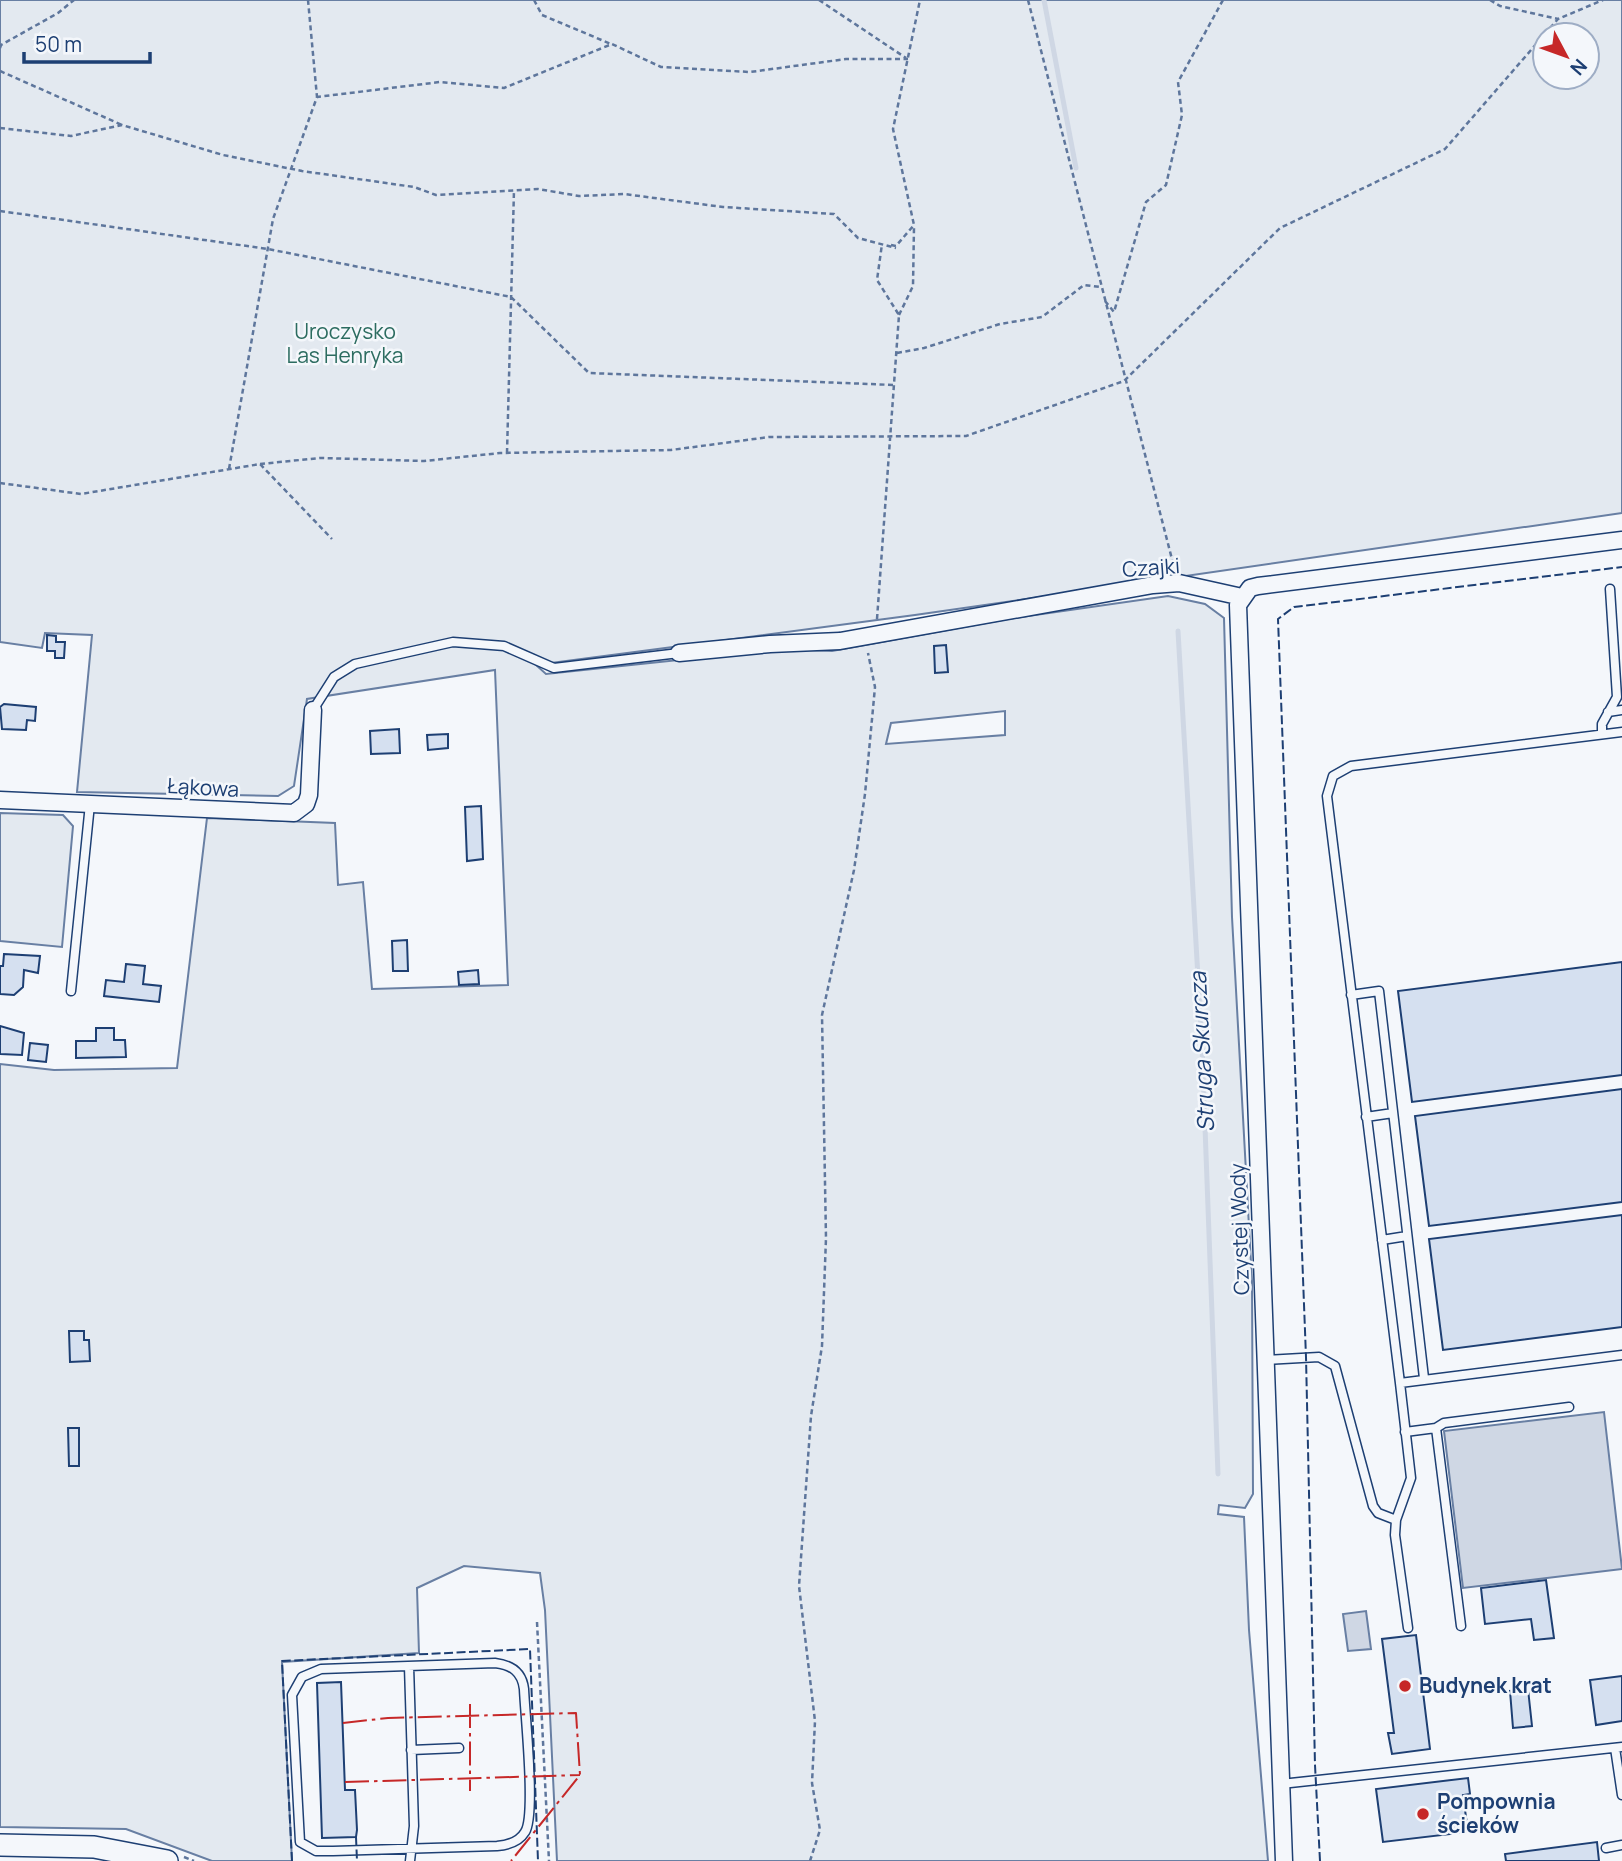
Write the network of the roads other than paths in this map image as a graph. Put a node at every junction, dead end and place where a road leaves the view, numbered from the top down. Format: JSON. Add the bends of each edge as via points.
{"nodes":[{"id":1,"x":1622,"y":540,"type":"edge"},
{"id":2,"x":1610,"y":589,"type":"dead end"},
{"id":3,"x":1242,"y":597,"type":"junction"},
{"id":4,"x":1622,"y":617,"type":"edge"},
{"id":5,"x":1612,"y":618,"type":"junction"},
{"id":6,"x":679,"y":653,"type":"joint"},
{"id":7,"x":313,"y":710,"type":"joint"},
{"id":8,"x":1622,"y":710,"type":"edge"},
{"id":9,"x":1608,"y":712,"type":"junction"},
{"id":10,"x":1622,"y":732,"type":"edge"},
{"id":11,"x":1602,"y":734,"type":"junction"},
{"id":12,"x":0,"y":800,"type":"edge"},
{"id":13,"x":90,"y":804,"type":"junction"},
{"id":14,"x":71,"y":991,"type":"dead end"},
{"id":15,"x":1351,"y":995,"type":"junction"},
{"id":16,"x":1393,"y":1113,"type":"junction"},
{"id":17,"x":1366,"y":1118,"type":"junction"},
{"id":18,"x":1407,"y":1236,"type":"junction"},
{"id":19,"x":1382,"y":1240,"type":"junction"},
{"id":20,"x":1622,"y":1354,"type":"edge"},
{"id":21,"x":1266,"y":1360,"type":"junction"},
{"id":22,"x":1424,"y":1378,"type":"junction"},
{"id":23,"x":1399,"y":1383,"type":"junction"},
{"id":24,"x":1569,"y":1407,"type":"dead end"},
{"id":25,"x":1436,"y":1428,"type":"junction"},
{"id":26,"x":1405,"y":1432,"type":"junction"},
{"id":27,"x":1396,"y":1520,"type":"junction"},
{"id":28,"x":1461,"y":1626,"type":"dead end"},
{"id":29,"x":1408,"y":1628,"type":"dead end"},
{"id":30,"x":408,"y":1666,"type":"junction"},
{"id":31,"x":459,"y":1748,"type":"dead end"},
{"id":32,"x":1619,"y":1748,"type":"edge"},
{"id":33,"x":411,"y":1750,"type":"junction"},
{"id":34,"x":1280,"y":1784,"type":"junction"},
{"id":35,"x":1622,"y":1795,"type":"edge"},
{"id":36,"x":0,"y":1845,"type":"edge"},
{"id":37,"x":1622,"y":1845,"type":"edge"},
{"id":38,"x":413,"y":1848,"type":"junction"},
{"id":39,"x":1606,"y":1848,"type":"dead end"},
{"id":40,"x":167,"y":1861,"type":"edge"},
{"id":41,"x":410,"y":1861,"type":"edge"},
{"id":42,"x":1284,"y":1861,"type":"edge"}],
"edges":[{"from":1,"to":3,"type":"street","via":[[1258,586]]},
{"from":2,"to":5,"type":"lane"},
{"from":3,"to":6,"type":"street","name":"Czajki","via":[[1179,583],[1056,600],[871,636]]},
{"from":3,"to":21,"type":"street","name":"Czystej Wody","via":[[1238,612]]},
{"from":4,"to":5,"type":"lane"},
{"from":5,"to":9,"type":"lane","via":[[1617,697]]},
{"from":6,"to":7,"type":"lane","via":[[554,668],[504,646],[453,642],[355,664],[334,677]]},
{"from":7,"to":13,"type":"street","name":"Łąkowa","via":[[309,795],[294,813]]},
{"from":8,"to":9,"type":"lane"},
{"from":9,"to":11,"type":"lane"},
{"from":10,"to":11,"type":"lane"},
{"from":11,"to":15,"type":"lane","via":[[1351,766],[1333,776],[1327,796]]},
{"from":12,"to":13,"type":"street","name":"Łąkowa"},
{"from":13,"to":14,"type":"lane"},
{"from":15,"to":16,"type":"lane","via":[[1379,991]]},
{"from":15,"to":17,"type":"lane"},
{"from":16,"to":17,"type":"lane"},
{"from":16,"to":18,"type":"lane"},
{"from":17,"to":19,"type":"lane"},
{"from":18,"to":19,"type":"lane"},
{"from":18,"to":22,"type":"lane"},
{"from":19,"to":23,"type":"lane"},
{"from":20,"to":22,"type":"lane"},
{"from":21,"to":27,"type":"lane","via":[[1319,1357],[1335,1366],[1373,1506]]},
{"from":21,"to":34,"type":"street","name":"Czystej Wody"},
{"from":22,"to":23,"type":"lane"},
{"from":23,"to":26,"type":"lane"},
{"from":24,"to":25,"type":"lane","via":[[1444,1423]]},
{"from":25,"to":26,"type":"lane"},
{"from":25,"to":28,"type":"lane"},
{"from":26,"to":27,"type":"lane","via":[[1411,1478]]},
{"from":27,"to":29,"type":"lane"},
{"from":30,"to":33,"type":"lane"},
{"from":30,"to":38,"type":"lane","via":[[495,1663],[519,1674],[524,1689],[529,1816],[525,1832],[512,1844]]},
{"from":30,"to":38,"type":"lane","via":[[314,1670],[302,1677],[292,1695],[300,1842],[316,1851]]},
{"from":31,"to":33,"type":"lane"},
{"from":32,"to":34,"type":"lane"},
{"from":32,"to":35,"type":"lane"},
{"from":33,"to":38,"type":"lane"},
{"from":34,"to":42,"type":"street","name":"Czystej Wody"},
{"from":36,"to":40,"type":"street","via":[[94,1847]]},
{"from":37,"to":39,"type":"lane"},
{"from":38,"to":41,"type":"lane"}]}
